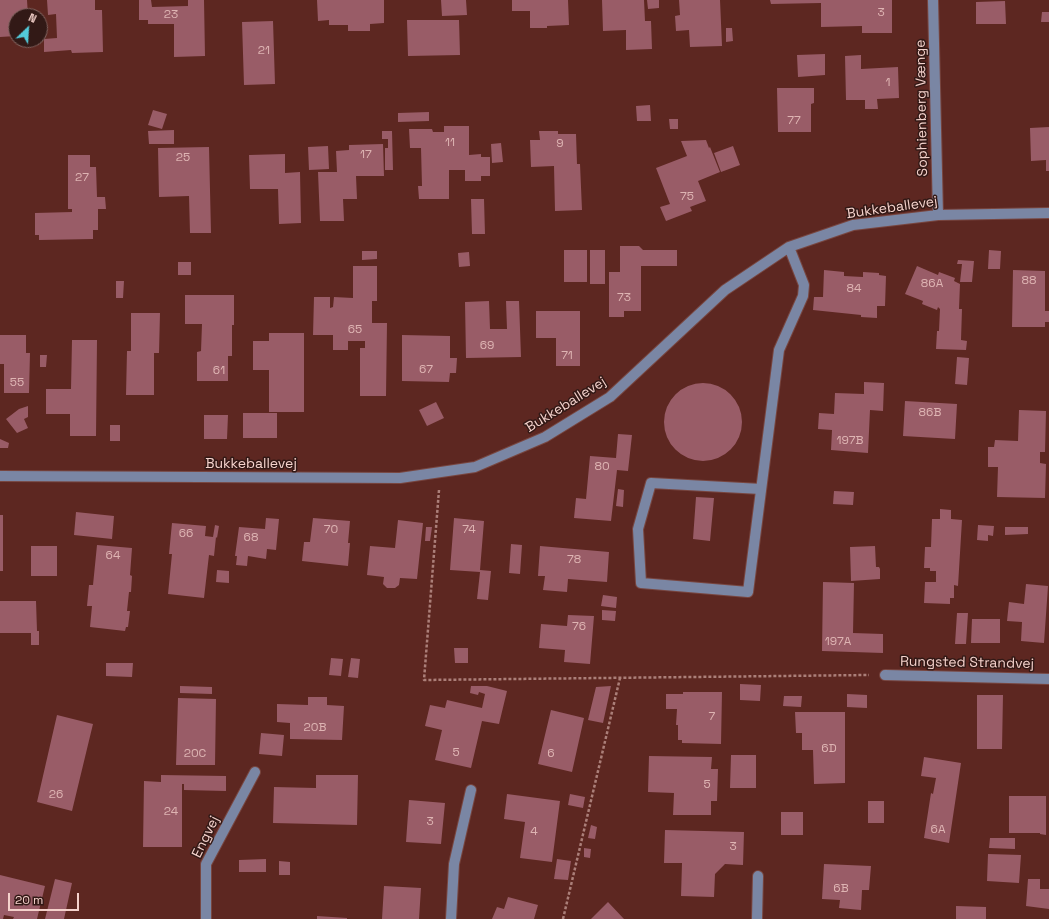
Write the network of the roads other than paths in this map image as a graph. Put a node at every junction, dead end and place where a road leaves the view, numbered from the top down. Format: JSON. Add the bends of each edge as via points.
{"nodes":[{"id":1,"x":934,"y":0,"type":"edge"},
{"id":2,"x":1049,"y":213,"type":"edge"},
{"id":3,"x":938,"y":215,"type":"junction"},
{"id":4,"x":789,"y":248,"type":"junction"},
{"id":5,"x":0,"y":476,"type":"edge"},
{"id":6,"x":761,"y":489,"type":"junction"},
{"id":7,"x":885,"y":675,"type":"road end"},
{"id":8,"x":1049,"y":678,"type":"edge"},
{"id":9,"x":255,"y":772,"type":"dead end"},
{"id":10,"x":471,"y":790,"type":"dead end"},
{"id":11,"x":758,"y":876,"type":"dead end"},
{"id":12,"x":206,"y":919,"type":"edge"},
{"id":13,"x":451,"y":919,"type":"edge"},
{"id":14,"x":757,"y":919,"type":"edge"}],
"edges":[{"from":1,"to":3,"type":"street","name":"Sophienberg Vænge"},
{"from":2,"to":3,"type":"street","name":"Bukkeballevej"},
{"from":3,"to":4,"type":"street","name":"Bukkeballevej","via":[[853,225]]},
{"from":4,"to":5,"type":"street","name":"Bukkeballevej","via":[[726,290],[610,397],[545,437],[475,467],[400,478]]},
{"from":4,"to":6,"type":"street","via":[[804,285],[803,296],[779,350]]},
{"from":6,"to":6,"type":"street","via":[[748,592],[641,583],[638,529],[651,483]]},
{"from":7,"to":8,"type":"street","name":"Rungsted Strandvej"},
{"from":9,"to":12,"type":"street","name":"Engvej","via":[[206,864]]},
{"from":10,"to":13,"type":"street","via":[[454,864]]},
{"from":11,"to":14,"type":"street"}]}
